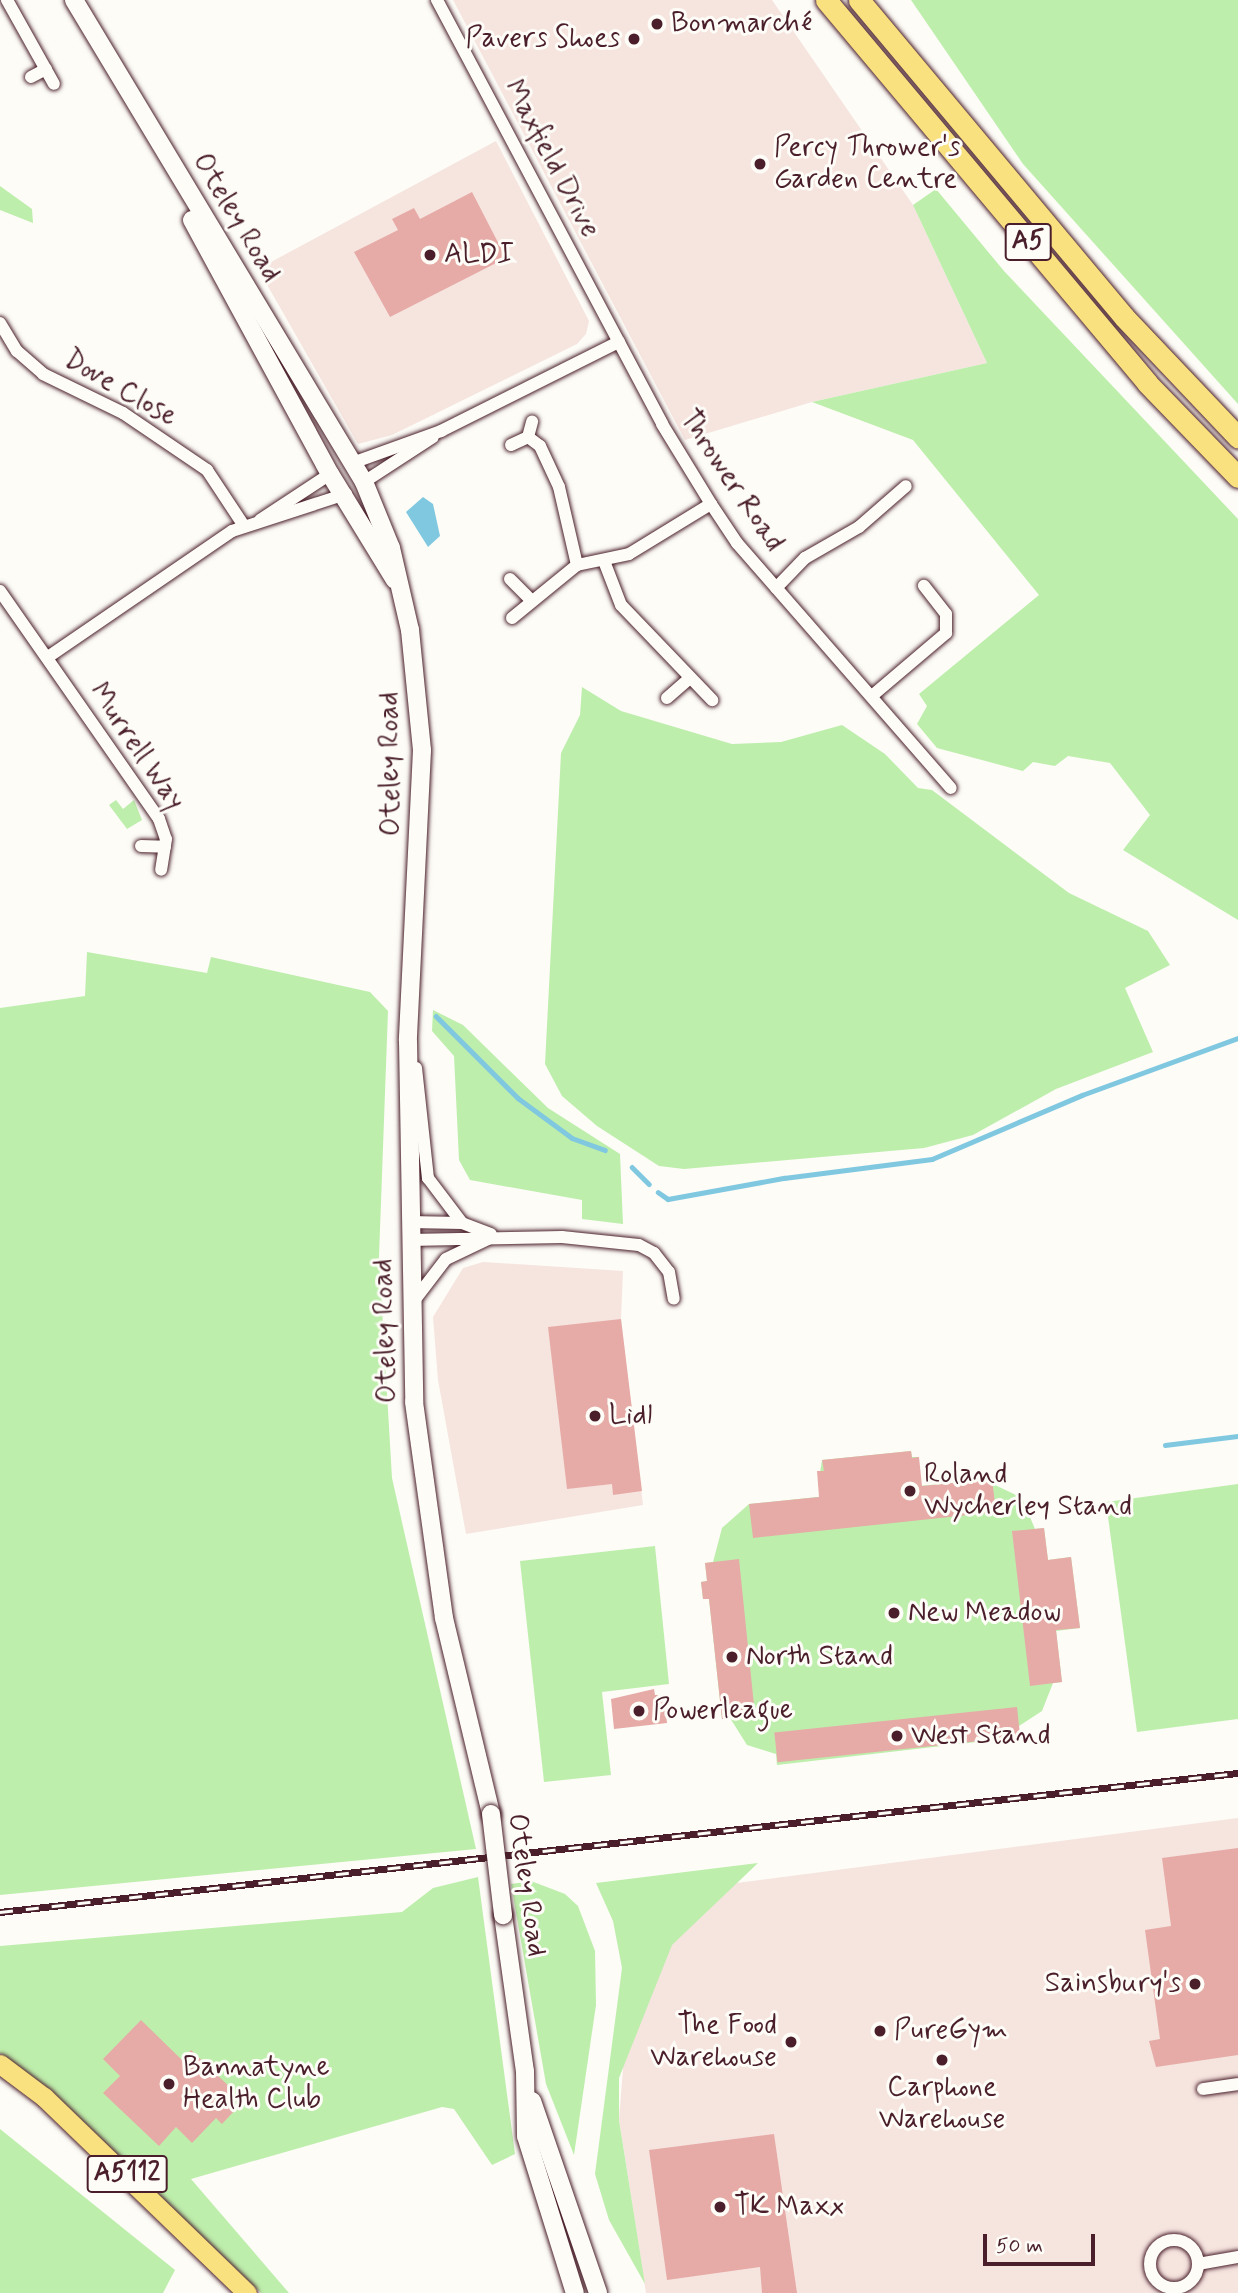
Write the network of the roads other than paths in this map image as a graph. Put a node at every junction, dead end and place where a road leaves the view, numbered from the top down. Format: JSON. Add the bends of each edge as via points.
{"nodes":[{"id":1,"x":7,"y":0,"type":"edge"},
{"id":2,"x":74,"y":0,"type":"edge"},
{"id":3,"x":438,"y":0,"type":"edge"},
{"id":4,"x":826,"y":0,"type":"edge"},
{"id":5,"x":859,"y":0,"type":"edge"},
{"id":6,"x":46,"y":69,"type":"junction"},
{"id":7,"x":31,"y":78,"type":"dead end"},
{"id":8,"x":54,"y":84,"type":"dead end"},
{"id":9,"x":136,"y":108,"type":"junction"},
{"id":10,"x":0,"y":323,"type":"edge"},
{"id":11,"x":619,"y":342,"type":"junction"},
{"id":12,"x":532,"y":422,"type":"dead end"},
{"id":13,"x":438,"y":433,"type":"junction"},
{"id":14,"x":528,"y":437,"type":"junction"},
{"id":15,"x":1238,"y":437,"type":"edge"},
{"id":16,"x":511,"y":445,"type":"dead end"},
{"id":17,"x":352,"y":463,"type":"junction"},
{"id":18,"x":330,"y":474,"type":"junction"},
{"id":19,"x":1238,"y":477,"type":"edge"},
{"id":20,"x":364,"y":482,"type":"junction"},
{"id":21,"x":906,"y":486,"type":"dead end"},
{"id":22,"x":346,"y":494,"type":"junction"},
{"id":23,"x":711,"y":504,"type":"junction"},
{"id":24,"x":249,"y":525,"type":"junction"},
{"id":25,"x":604,"y":561,"type":"junction"},
{"id":26,"x":577,"y":565,"type":"junction"},
{"id":27,"x":510,"y":579,"type":"dead end"},
{"id":28,"x":397,"y":582,"type":"junction"},
{"id":29,"x":924,"y":586,"type":"dead end"},
{"id":30,"x":776,"y":588,"type":"junction"},
{"id":31,"x":0,"y":592,"type":"edge"},
{"id":32,"x":531,"y":600,"type":"junction"},
{"id":33,"x":512,"y":618,"type":"dead end"},
{"id":34,"x":48,"y":657,"type":"junction"},
{"id":35,"x":690,"y":678,"type":"junction"},
{"id":36,"x":873,"y":695,"type":"junction"},
{"id":37,"x":667,"y":698,"type":"dead end"},
{"id":38,"x":712,"y":700,"type":"dead end"},
{"id":39,"x":951,"y":789,"type":"dead end"},
{"id":40,"x":141,"y":846,"type":"dead end"},
{"id":41,"x":165,"y":847,"type":"junction"},
{"id":42,"x":161,"y":870,"type":"dead end"},
{"id":43,"x":408,"y":1041,"type":"junction"},
{"id":44,"x":462,"y":1223,"type":"junction"},
{"id":45,"x":409,"y":1231,"type":"junction"},
{"id":46,"x":494,"y":1236,"type":"junction"},
{"id":47,"x":674,"y":1299,"type":"dead end"},
{"id":48,"x":411,"y":1305,"type":"junction"},
{"id":49,"x":0,"y":2064,"type":"edge"},
{"id":50,"x":524,"y":2071,"type":"junction"},
{"id":51,"x":1238,"y":2084,"type":"edge"},
{"id":52,"x":1203,"y":2089,"type":"dead end"},
{"id":53,"x":1238,"y":2257,"type":"edge"},
{"id":54,"x":1198,"y":2264,"type":"dead end"},
{"id":55,"x":247,"y":2293,"type":"edge"},
{"id":56,"x":575,"y":2293,"type":"edge"},
{"id":57,"x":598,"y":2293,"type":"edge"}],
"edges":[{"from":1,"to":6,"type":"street"},
{"from":2,"to":9,"type":"main road","name":"Oteley Road"},
{"from":3,"to":11,"type":"street","name":"Maxfield Drive"},
{"from":4,"to":19,"type":"highway","number":"A5","via":[[1147,383]]},
{"from":5,"to":15,"type":"highway","number":"A5","via":[[1124,317]]},
{"from":6,"to":7,"type":"street"},
{"from":6,"to":8,"type":"street"},
{"from":9,"to":17,"type":"main road","name":"Oteley Road"},
{"from":9,"to":18,"type":"main road","name":"Oteley Road"},
{"from":10,"to":24,"type":"street","name":"Dove Close","via":[[17,351],[43,373],[123,413],[207,470]]},
{"from":11,"to":13,"type":"street"},
{"from":11,"to":23,"type":"street","name":"Thrower Road"},
{"from":12,"to":14,"type":"street"},
{"from":13,"to":17,"type":"street"},
{"from":13,"to":20,"type":"street","via":[[400,464]]},
{"from":14,"to":16,"type":"street"},
{"from":14,"to":26,"type":"street","via":[[540,446],[559,487]]},
{"from":17,"to":18,"type":"main road"},
{"from":17,"to":20,"type":"main road","name":"Oteley Road"},
{"from":18,"to":22,"type":"main road","name":"Oteley Road"},
{"from":18,"to":24,"type":"street"},
{"from":20,"to":22,"type":"main road"},
{"from":20,"to":28,"type":"main road","name":"Oteley Road","via":[[391,548]]},
{"from":21,"to":30,"type":"street","via":[[859,527],[805,558]]},
{"from":22,"to":24,"type":"street"},
{"from":22,"to":28,"type":"main road","name":"Oteley Road"},
{"from":23,"to":25,"type":"street","via":[[648,545]]},
{"from":23,"to":30,"type":"street","name":"Thrower Road"},
{"from":24,"to":34,"type":"street"},
{"from":25,"to":26,"type":"street"},
{"from":25,"to":35,"type":"street","via":[[621,605]]},
{"from":26,"to":32,"type":"street"},
{"from":27,"to":32,"type":"street"},
{"from":28,"to":43,"type":"main road","name":"Oteley Road","via":[[411,638],[422,750]]},
{"from":29,"to":36,"type":"street","via":[[946,614],[946,633]]},
{"from":30,"to":36,"type":"street","name":"Thrower Road"},
{"from":31,"to":34,"type":"street","name":"Murrell Way"},
{"from":32,"to":33,"type":"street"},
{"from":34,"to":41,"type":"street","name":"Murrell Way","via":[[159,819]]},
{"from":35,"to":37,"type":"street"},
{"from":35,"to":38,"type":"street"},
{"from":36,"to":39,"type":"street","name":"Thrower Road"},
{"from":40,"to":41,"type":"street"},
{"from":41,"to":42,"type":"street","name":"Murrell Way"},
{"from":43,"to":44,"type":"street","via":[[416,1061],[428,1178]]},
{"from":43,"to":45,"type":"main road","name":"Oteley Road"},
{"from":44,"to":45,"type":"street"},
{"from":44,"to":46,"type":"street"},
{"from":45,"to":46,"type":"street"},
{"from":45,"to":48,"type":"main road","name":"Oteley Road"},
{"from":46,"to":47,"type":"street","via":[[639,1245],[654,1253],[669,1272]]},
{"from":46,"to":48,"type":"street","via":[[446,1259]]},
{"from":48,"to":50,"type":"main road","name":"Oteley Road","bridge":true,"via":[[414,1402],[432,1550],[491,1814]]},
{"from":49,"to":55,"type":"main road","number":"A5112","via":[[54,2106]]},
{"from":50,"to":56,"type":"main road","name":"Oteley Road","via":[[526,2136]]},
{"from":50,"to":57,"type":"main road","name":"Oteley Road"},
{"from":51,"to":52,"type":"street"},
{"from":53,"to":54,"type":"street"}]}
